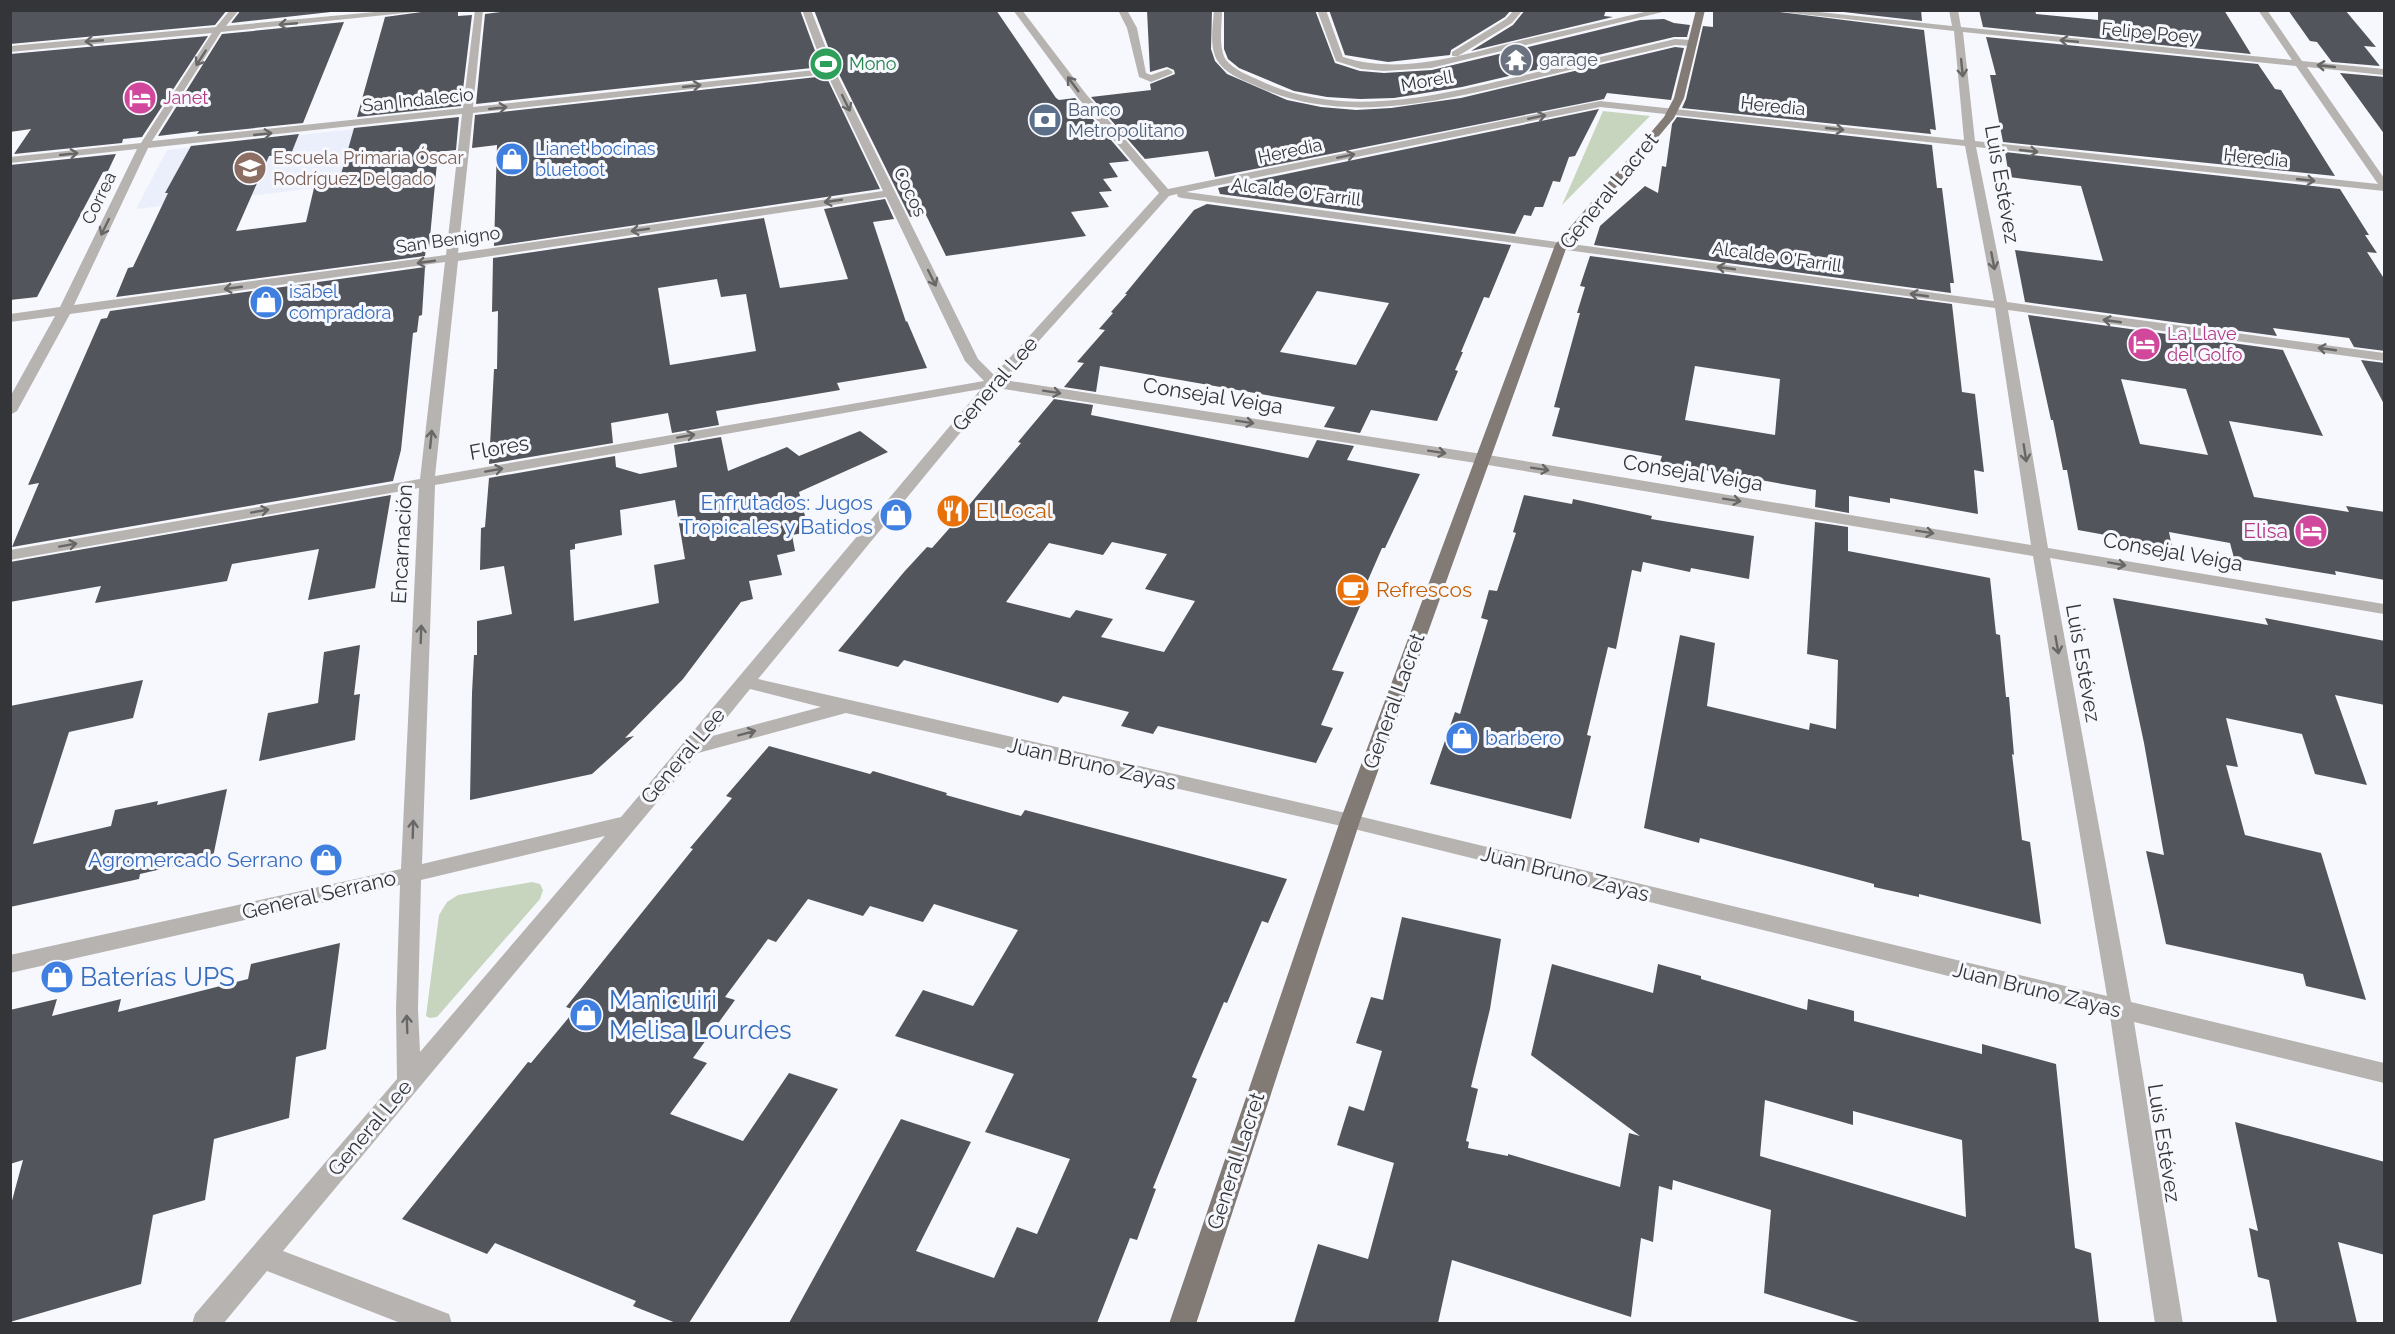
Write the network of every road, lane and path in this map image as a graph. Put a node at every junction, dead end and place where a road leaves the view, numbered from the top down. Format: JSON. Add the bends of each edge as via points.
{"nodes":[{"id":1,"x":235,"y":10,"type":"edge"},
{"id":2,"x":430,"y":10,"type":"edge"},
{"id":3,"x":479,"y":10,"type":"edge"},
{"id":4,"x":806,"y":10,"type":"edge"},
{"id":5,"x":1017,"y":10,"type":"edge"},
{"id":6,"x":1122,"y":10,"type":"edge"},
{"id":7,"x":1218,"y":10,"type":"edge"},
{"id":8,"x":1321,"y":10,"type":"edge"},
{"id":9,"x":1519,"y":10,"type":"edge"},
{"id":10,"x":1630,"y":10,"type":"edge"},
{"id":11,"x":1667,"y":10,"type":"edge"},
{"id":12,"x":1701,"y":10,"type":"edge"},
{"id":13,"x":1769,"y":10,"type":"edge"},
{"id":14,"x":1953,"y":10,"type":"edge"},
{"id":15,"x":2262,"y":10,"type":"edge"},
{"id":16,"x":1639,"y":16,"type":"junction"},
{"id":17,"x":218,"y":30,"type":"junction"},
{"id":18,"x":1958,"y":31,"type":"junction"},
{"id":19,"x":1692,"y":44,"type":"junction"},
{"id":20,"x":10,"y":49,"type":"edge"},
{"id":21,"x":1456,"y":58,"type":"junction"},
{"id":22,"x":2299,"y":63,"type":"junction"},
{"id":23,"x":830,"y":71,"type":"junction"},
{"id":24,"x":1168,"y":72,"type":"dead end"},
{"id":25,"x":2385,"y":72,"type":"edge"},
{"id":26,"x":467,"y":111,"type":"junction"},
{"id":27,"x":1673,"y":111,"type":"junction"},
{"id":28,"x":1970,"y":144,"type":"junction"},
{"id":29,"x":144,"y":146,"type":"junction"},
{"id":30,"x":10,"y":160,"type":"edge"},
{"id":31,"x":2385,"y":187,"type":"edge"},
{"id":32,"x":891,"y":193,"type":"junction"},
{"id":33,"x":1165,"y":194,"type":"junction"},
{"id":34,"x":1561,"y":245,"type":"junction"},
{"id":35,"x":451,"y":258,"type":"junction"},
{"id":36,"x":2001,"y":306,"type":"junction"},
{"id":37,"x":64,"y":312,"type":"junction"},
{"id":38,"x":10,"y":318,"type":"edge"},
{"id":39,"x":2385,"y":357,"type":"edge"},
{"id":40,"x":994,"y":383,"type":"junction"},
{"id":41,"x":10,"y":411,"type":"edge"},
{"id":42,"x":1482,"y":459,"type":"junction"},
{"id":43,"x":427,"y":482,"type":"junction"},
{"id":44,"x":2040,"y":551,"type":"junction"},
{"id":45,"x":10,"y":555,"type":"edge"},
{"id":46,"x":2385,"y":609,"type":"edge"},
{"id":47,"x":745,"y":682,"type":"junction"},
{"id":48,"x":844,"y":707,"type":"junction"},
{"id":49,"x":691,"y":748,"type":"junction"},
{"id":50,"x":1350,"y":821,"type":"junction"},
{"id":51,"x":627,"y":823,"type":"junction"},
{"id":52,"x":411,"y":875,"type":"junction"},
{"id":53,"x":10,"y":964,"type":"edge"},
{"id":54,"x":2121,"y":1010,"type":"junction"},
{"id":55,"x":2385,"y":1073,"type":"edge"},
{"id":56,"x":409,"y":1082,"type":"junction"},
{"id":57,"x":262,"y":1257,"type":"junction"},
{"id":58,"x":206,"y":1323,"type":"edge"},
{"id":59,"x":439,"y":1323,"type":"edge"},
{"id":60,"x":1182,"y":1323,"type":"edge"},
{"id":61,"x":2169,"y":1323,"type":"edge"}],
"edges":[{"from":1,"to":17,"type":"street","name":"Correa"},
{"from":2,"to":17,"type":"street","one_way":true},
{"from":3,"to":26,"type":"street","name":"Encarnación"},
{"from":4,"to":23,"type":"street","name":"Cocos"},
{"from":33,"to":5,"type":"street","one_way":true,"via":[[1082,96]]},
{"from":6,"to":24,"type":"street","via":[[1132,28],[1142,75],[1151,79]]},
{"from":7,"to":19,"type":"street","name":"Morell","via":[[1220,57],[1231,69],[1280,92],[1356,103],[1405,104],[1436,99],[1675,42]]},
{"from":8,"to":21,"type":"street","via":[[1339,59],[1355,66],[1398,69]]},
{"from":9,"to":21,"type":"street","via":[[1499,27],[1460,49]]},
{"from":10,"to":16,"type":"street"},
{"from":11,"to":16,"type":"street"},
{"from":12,"to":19,"type":"main road","name":"General Lacret"},
{"from":13,"to":18,"type":"street","name":"Felipe Poey"},
{"from":14,"to":18,"type":"street","name":"Luis Estévez"},
{"from":15,"to":22,"type":"street"},
{"from":16,"to":21,"type":"street"},
{"from":17,"to":20,"type":"street","one_way":true},
{"from":17,"to":29,"type":"street","name":"Correa","one_way":true},
{"from":22,"to":18,"type":"street","name":"Felipe Poey","one_way":true},
{"from":18,"to":28,"type":"street","name":"Luis Estévez","one_way":true},
{"from":19,"to":27,"type":"main road","name":"General Lacret"},
{"from":25,"to":22,"type":"street","name":"Felipe Poey","one_way":true},
{"from":22,"to":31,"type":"street"},
{"from":26,"to":23,"type":"street","name":"San Indalecio","one_way":true},
{"from":23,"to":32,"type":"street","name":"Cocos","one_way":true},
{"from":29,"to":26,"type":"street","name":"San Indalecio","one_way":true},
{"from":26,"to":35,"type":"street","name":"Encarnación"},
{"from":27,"to":28,"type":"street","name":"Heredia","one_way":true},
{"from":33,"to":27,"type":"street","name":"Heredia","one_way":true,"via":[[1600,104]]},
{"from":27,"to":34,"type":"main road","name":"General Lacret"},
{"from":28,"to":31,"type":"street","name":"Heredia","one_way":true},
{"from":28,"to":36,"type":"street","name":"Luis Estévez","one_way":true},
{"from":30,"to":29,"type":"street","name":"San Indalecio","one_way":true},
{"from":29,"to":37,"type":"street","name":"Correa","one_way":true},
{"from":32,"to":35,"type":"street","name":"San Benigno","one_way":true},
{"from":32,"to":40,"type":"street","name":"Cocos","one_way":true,"via":[[972,361]]},
{"from":33,"to":34,"type":"street","name":"Alcalde O'Farrill"},
{"from":33,"to":40,"type":"street","name":"General Lee"},
{"from":36,"to":34,"type":"street","name":"Alcalde O'Farrill","one_way":true},
{"from":34,"to":42,"type":"main road","name":"General Lacret"},
{"from":35,"to":37,"type":"street","name":"San Benigno","one_way":true},
{"from":43,"to":35,"type":"street","name":"Encarnación","one_way":true},
{"from":39,"to":36,"type":"street","name":"Alcalde O'Farrill","one_way":true},
{"from":36,"to":44,"type":"street","name":"Luis Estévez","one_way":true},
{"from":37,"to":38,"type":"street","name":"San Benigno"},
{"from":37,"to":41,"type":"street","name":"Correa"},
{"from":40,"to":42,"type":"street","name":"Consejal Veiga","one_way":true},
{"from":43,"to":40,"type":"street","name":"Flores","one_way":true},
{"from":40,"to":47,"type":"street","name":"General Lee"},
{"from":42,"to":44,"type":"street","name":"Consejal Veiga","one_way":true},
{"from":42,"to":50,"type":"main road","name":"General Lacret"},
{"from":45,"to":43,"type":"street","name":"Flores","one_way":true},
{"from":52,"to":43,"type":"street","name":"Encarnación","one_way":true},
{"from":44,"to":46,"type":"street","name":"Consejal Veiga","one_way":true},
{"from":44,"to":54,"type":"street","name":"Luis Estévez","one_way":true},
{"from":47,"to":48,"type":"street","name":"Juan Bruno Zayas"},
{"from":47,"to":49,"type":"street","name":"General Lee"},
{"from":49,"to":48,"type":"street","one_way":true},
{"from":48,"to":50,"type":"street","name":"Juan Bruno Zayas"},
{"from":49,"to":51,"type":"street","name":"General Lee"},
{"from":50,"to":54,"type":"street","name":"Juan Bruno Zayas"},
{"from":50,"to":60,"type":"main road","name":"General Lacret"},
{"from":51,"to":52,"type":"street","name":"General Serrano"},
{"from":51,"to":56,"type":"street","name":"General Lee"},
{"from":52,"to":53,"type":"street","name":"General Serrano"},
{"from":56,"to":52,"type":"street","name":"Encarnación","one_way":true},
{"from":54,"to":55,"type":"street","name":"Juan Bruno Zayas"},
{"from":54,"to":61,"type":"street","name":"Luis Estévez"},
{"from":56,"to":57,"type":"street","name":"General Lee"},
{"from":57,"to":58,"type":"street","name":"General Lee"},
{"from":57,"to":59,"type":"street"}]}
